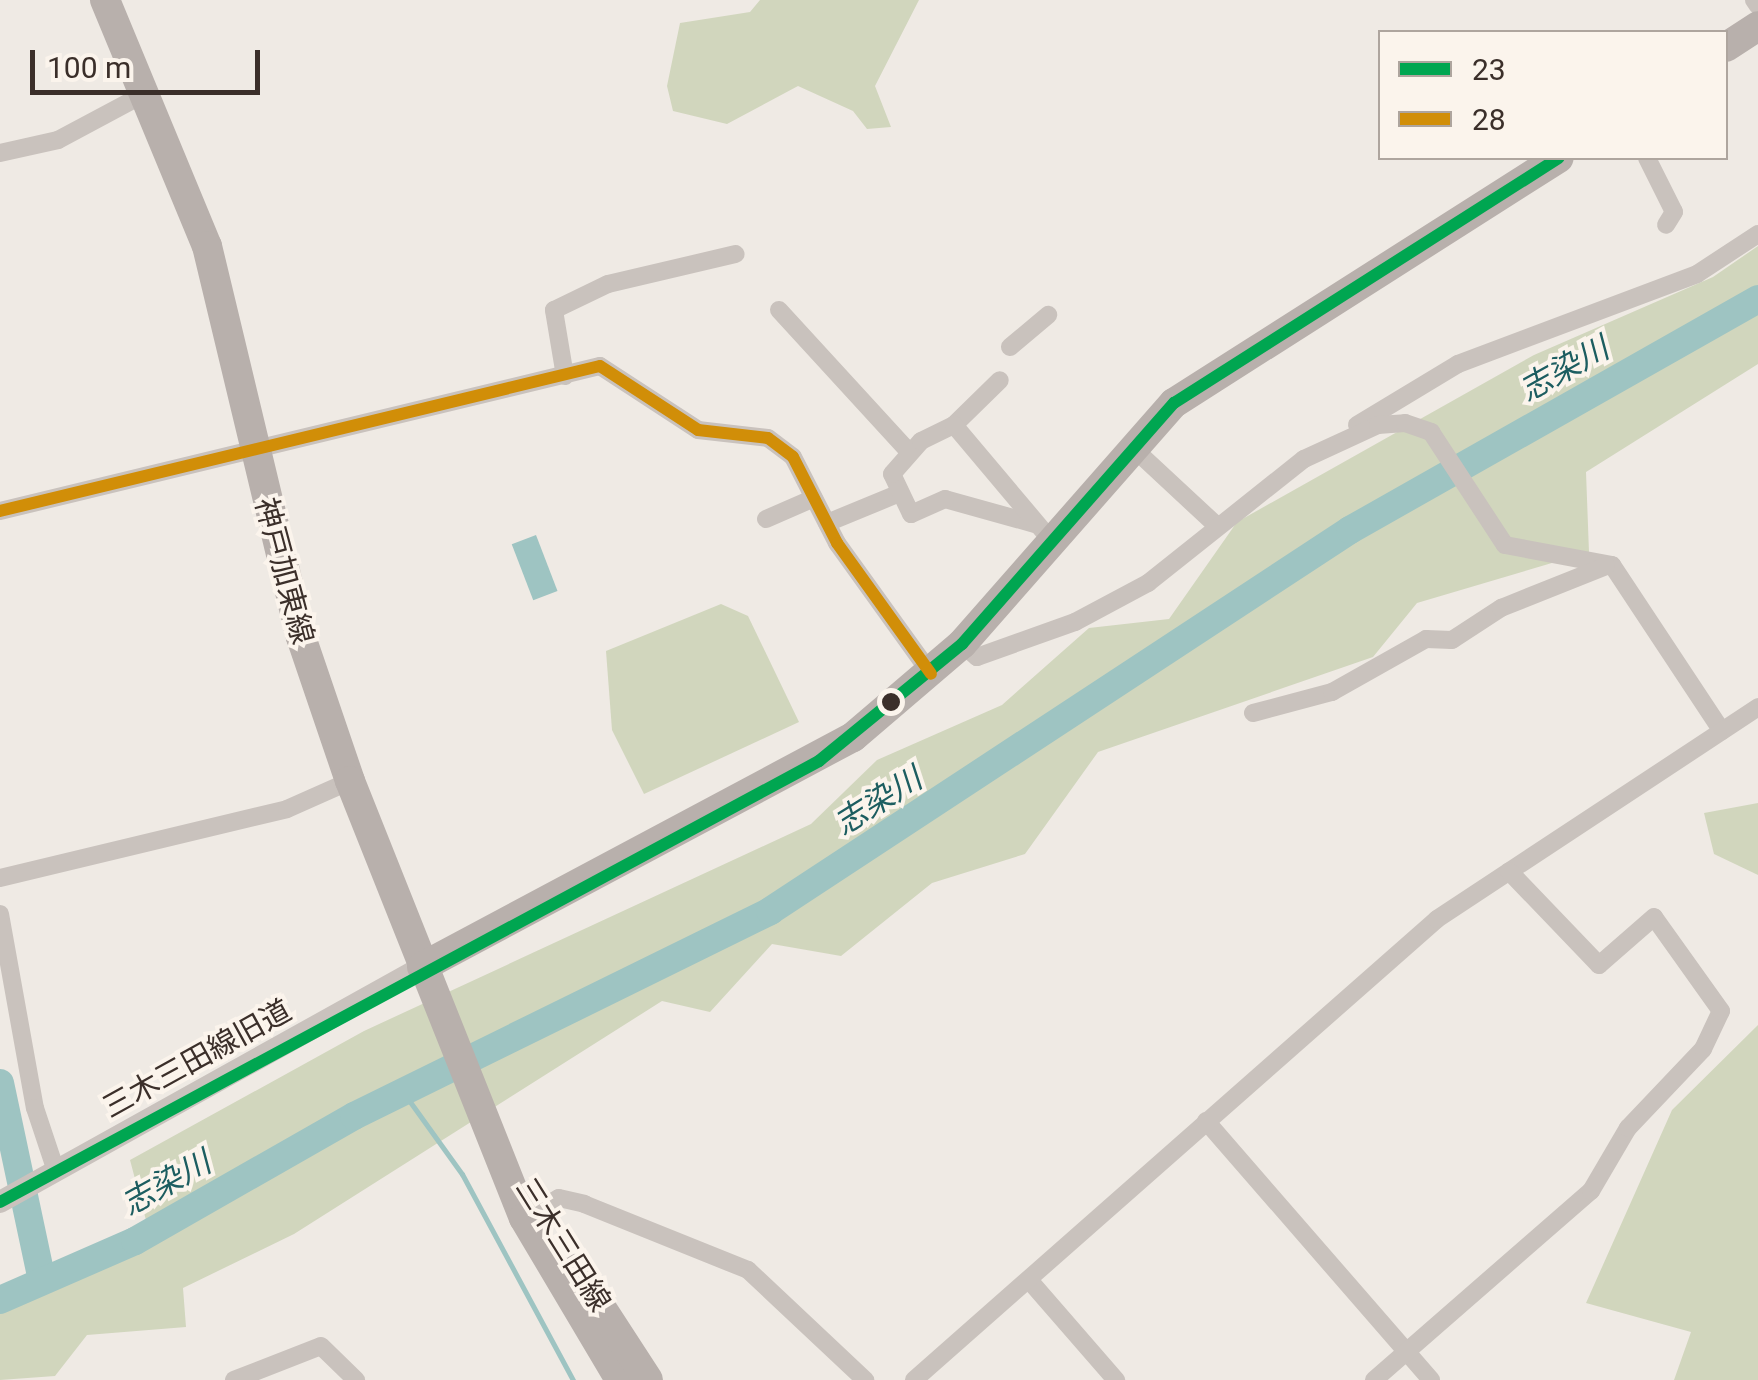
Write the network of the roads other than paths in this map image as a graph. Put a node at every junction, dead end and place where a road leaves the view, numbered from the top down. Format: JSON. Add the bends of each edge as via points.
{"nodes":[{"id":1,"x":104,"y":0,"type":"edge"},
{"id":2,"x":1758,"y":26,"type":"edge"},
{"id":3,"x":1728,"y":46,"type":"edge"},
{"id":4,"x":146,"y":93,"type":"junction"},
{"id":5,"x":0,"y":153,"type":"edge"},
{"id":6,"x":1555,"y":160,"type":"edge"},
{"id":7,"x":1648,"y":160,"type":"edge"},
{"id":8,"x":1666,"y":225,"type":"dead end"},
{"id":9,"x":1758,"y":234,"type":"edge"},
{"id":10,"x":736,"y":254,"type":"dead end"},
{"id":11,"x":780,"y":310,"type":"dead end"},
{"id":12,"x":1048,"y":316,"type":"dead end"},
{"id":13,"x":1010,"y":347,"type":"dead end"},
{"id":14,"x":565,"y":376,"type":"junction"},
{"id":15,"x":1000,"y":380,"type":"dead end"},
{"id":16,"x":954,"y":425,"type":"junction"},
{"id":17,"x":1347,"y":436,"type":"junction"},
{"id":18,"x":1131,"y":446,"type":"junction"},
{"id":19,"x":252,"y":451,"type":"junction"},
{"id":20,"x":909,"y":452,"type":"junction"},
{"id":21,"x":895,"y":496,"type":"junction"},
{"id":22,"x":814,"y":498,"type":"junction"},
{"id":23,"x":0,"y":512,"type":"edge"},
{"id":24,"x":766,"y":519,"type":"dead end"},
{"id":25,"x":827,"y":522,"type":"junction"},
{"id":26,"x":1214,"y":524,"type":"junction"},
{"id":27,"x":1042,"y":531,"type":"junction"},
{"id":28,"x":1612,"y":565,"type":"junction"},
{"id":29,"x":962,"y":644,"type":"junction"},
{"id":30,"x":931,"y":674,"type":"junction"},
{"id":31,"x":1758,"y":707,"type":"edge"},
{"id":32,"x":1253,"y":713,"type":"dead end"},
{"id":33,"x":1722,"y":731,"type":"junction"},
{"id":34,"x":350,"y":781,"type":"junction"},
{"id":35,"x":1510,"y":871,"type":"junction"},
{"id":36,"x":0,"y":878,"type":"edge"},
{"id":37,"x":0,"y":914,"type":"edge"},
{"id":38,"x":428,"y":980,"type":"junction"},
{"id":39,"x":1206,"y":1122,"type":"junction"},
{"id":40,"x":56,"y":1171,"type":"junction"},
{"id":41,"x":0,"y":1202,"type":"edge"},
{"id":42,"x":531,"y":1214,"type":"junction"},
{"id":43,"x":1028,"y":1280,"type":"junction"},
{"id":44,"x":1406,"y":1352,"type":"junction"},
{"id":45,"x":625,"y":1375,"type":"edge"},
{"id":46,"x":234,"y":1380,"type":"edge"},
{"id":47,"x":356,"y":1380,"type":"edge"},
{"id":48,"x":866,"y":1380,"type":"edge"},
{"id":49,"x":914,"y":1380,"type":"edge"},
{"id":50,"x":1116,"y":1380,"type":"edge"},
{"id":51,"x":1374,"y":1380,"type":"edge"},
{"id":52,"x":1431,"y":1380,"type":"edge"}],
"edges":[{"from":1,"to":4,"type":"main road","name":"神戸加東線"},
{"from":2,"to":3,"type":"main road"},
{"from":4,"to":5,"type":"street","via":[[58,140]]},
{"from":4,"to":19,"type":"main road","name":"神戸加東線","via":[[207,246]]},
{"from":6,"to":18,"type":"main road","via":[[1256,347]]},
{"from":7,"to":8,"type":"street","via":[[1674,212]]},
{"from":9,"to":17,"type":"street","via":[[1696,274],[1458,364]]},
{"from":10,"to":14,"type":"street","via":[[608,284],[554,310]]},
{"from":11,"to":20,"type":"street"},
{"from":12,"to":13,"type":"street"},
{"from":14,"to":19,"type":"street"},
{"from":14,"to":22,"type":"street","via":[[600,366],[698,430],[768,438],[793,457]]},
{"from":15,"to":16,"type":"street"},
{"from":16,"to":20,"type":"street"},
{"from":16,"to":27,"type":"street"},
{"from":17,"to":26,"type":"street"},
{"from":17,"to":28,"type":"street","via":[[1405,423],[1431,432],[1487,529],[1524,554]]},
{"from":18,"to":26,"type":"street"},
{"from":18,"to":27,"type":"main road"},
{"from":19,"to":23,"type":"street"},
{"from":19,"to":34,"type":"main road","name":"神戸加東線"},
{"from":20,"to":21,"type":"street","via":[[892,474]]},
{"from":21,"to":25,"type":"street"},
{"from":21,"to":27,"type":"street","via":[[912,514],[945,500]]},
{"from":22,"to":24,"type":"street"},
{"from":22,"to":25,"type":"street"},
{"from":25,"to":30,"type":"street"},
{"from":26,"to":29,"type":"street","via":[[1148,584],[1075,622],[977,658]]},
{"from":27,"to":29,"type":"main road"},
{"from":28,"to":32,"type":"street","via":[[1501,608],[1452,640],[1426,640],[1332,692]]},
{"from":28,"to":33,"type":"street"},
{"from":29,"to":30,"type":"main road"},
{"from":30,"to":38,"type":"main road","via":[[819,761]]},
{"from":31,"to":33,"type":"street"},
{"from":33,"to":35,"type":"street"},
{"from":34,"to":36,"type":"street","via":[[288,809]]},
{"from":34,"to":38,"type":"main road","name":"神戸加東線"},
{"from":35,"to":39,"type":"street","via":[[1437,918]]},
{"from":35,"to":44,"type":"street","via":[[1600,965],[1654,918],[1721,1011],[1703,1049],[1628,1128],[1591,1191]]},
{"from":37,"to":40,"type":"street","via":[[34,1108]]},
{"from":38,"to":40,"type":"street","name":"三木三田線旧道"},
{"from":38,"to":42,"type":"main road","name":"三木三田線"},
{"from":39,"to":43,"type":"street"},
{"from":39,"to":44,"type":"street"},
{"from":40,"to":41,"type":"street","name":"三木三田線旧道"},
{"from":42,"to":45,"type":"main road","name":"三木三田線"},
{"from":42,"to":48,"type":"street","via":[[559,1198],[584,1204],[748,1270]]},
{"from":43,"to":49,"type":"street"},
{"from":43,"to":50,"type":"street"},
{"from":44,"to":51,"type":"street"},
{"from":44,"to":52,"type":"street"},
{"from":46,"to":47,"type":"street","via":[[322,1346]]}]}
